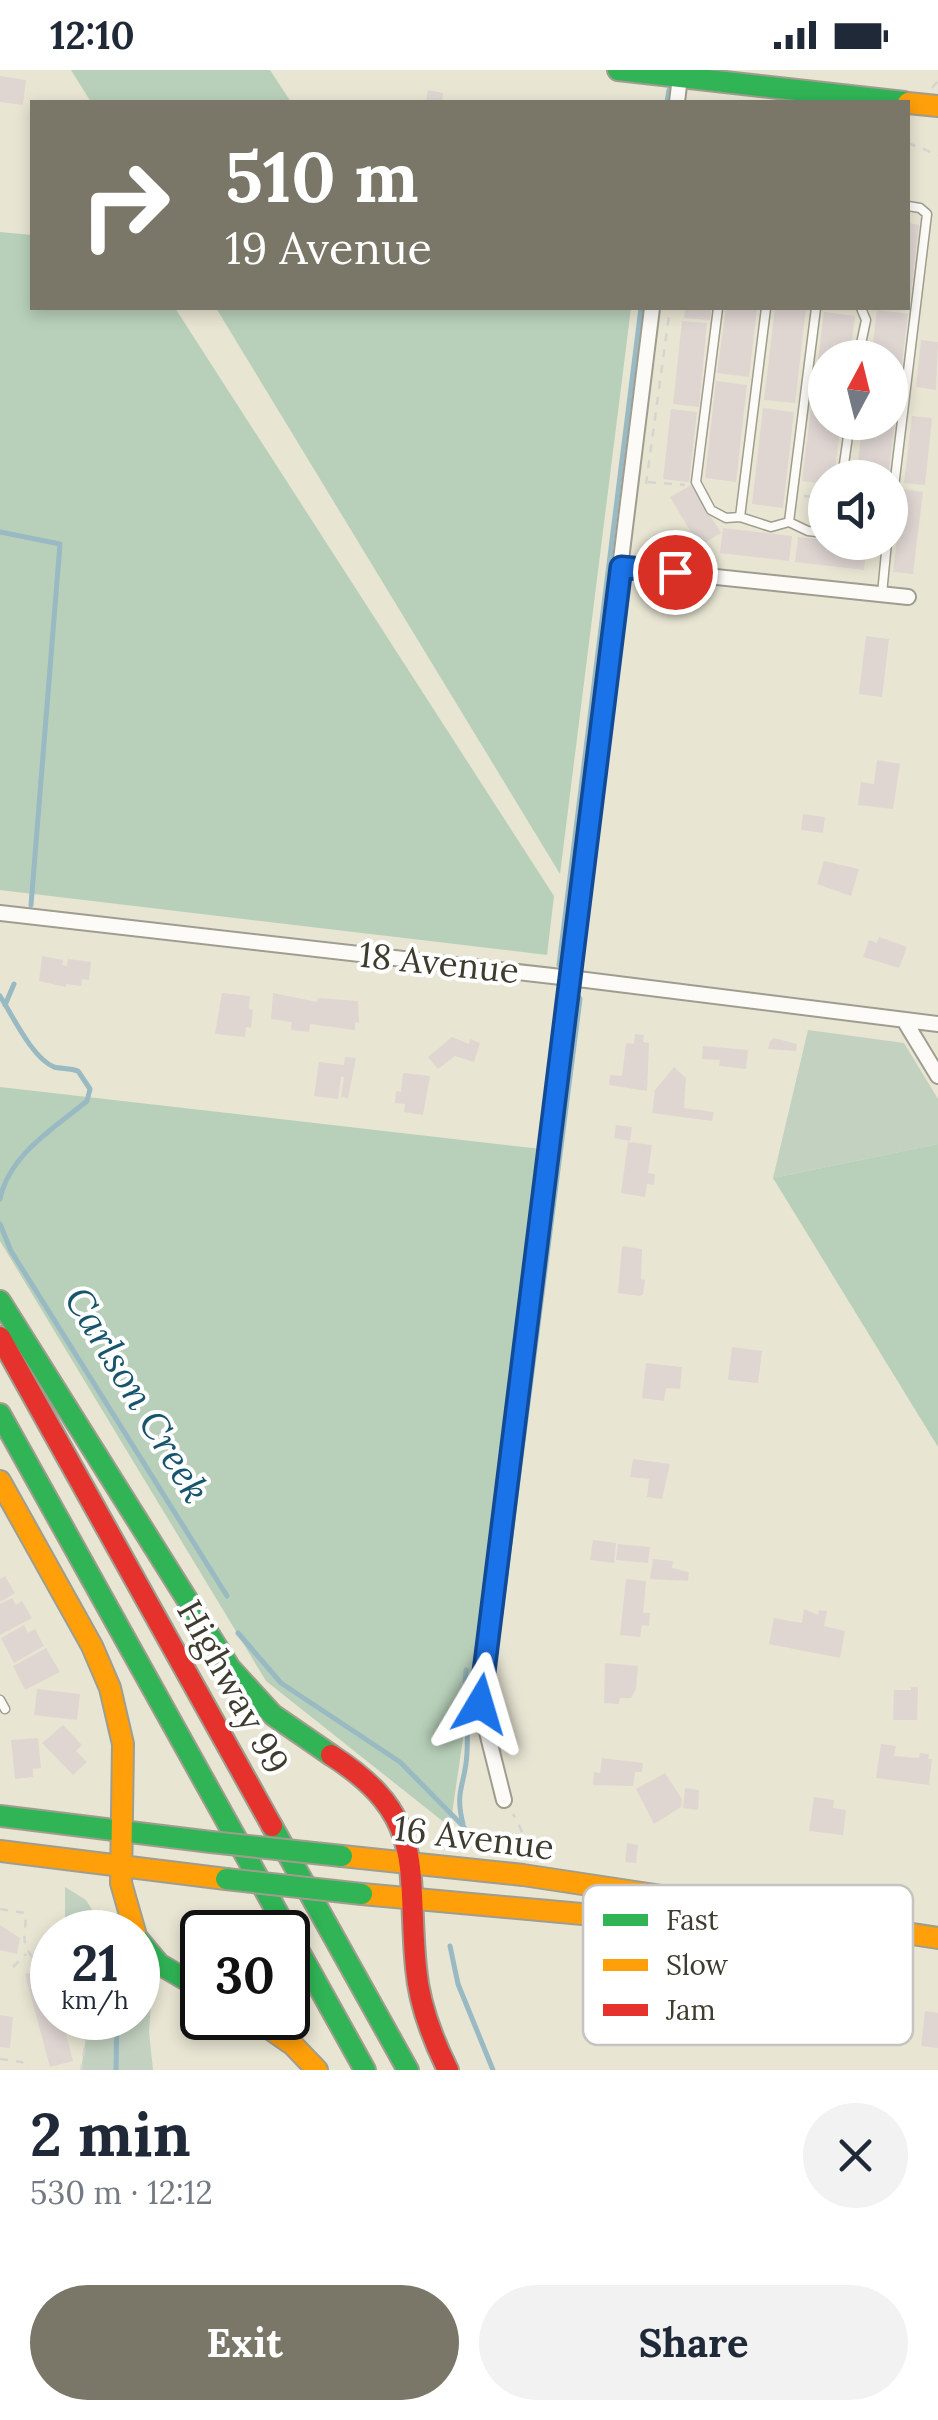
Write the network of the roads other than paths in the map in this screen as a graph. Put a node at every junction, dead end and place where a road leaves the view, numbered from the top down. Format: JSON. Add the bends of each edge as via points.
{"nodes":[{"id":1,"x":618,"y":70,"type":"edge"},
{"id":2,"x":680,"y":77,"type":"junction"},
{"id":3,"x":677,"y":100,"type":"edge"},
{"id":4,"x":880,"y":100,"type":"edge"},
{"id":5,"x":910,"y":103,"type":"edge"},
{"id":6,"x":938,"y":106,"type":"edge"},
{"id":7,"x":910,"y":206,"type":"edge"},
{"id":8,"x":652,"y":310,"type":"edge"},
{"id":9,"x":718,"y":310,"type":"edge"},
{"id":10,"x":766,"y":310,"type":"edge"},
{"id":11,"x":816,"y":310,"type":"edge"},
{"id":12,"x":862,"y":310,"type":"edge"},
{"id":13,"x":862,"y":340,"type":"edge"},
{"id":14,"x":897,"y":460,"type":"edge"},
{"id":15,"x":740,"y":517,"type":"junction"},
{"id":16,"x":789,"y":522,"type":"junction"},
{"id":17,"x":808,"y":530,"type":"edge"},
{"id":18,"x":885,"y":560,"type":"edge"},
{"id":19,"x":621,"y":567,"type":"junction"},
{"id":20,"x":882,"y":594,"type":"junction"},
{"id":21,"x":908,"y":597,"type":"dead end"},
{"id":22,"x":0,"y":913,"type":"edge"},
{"id":23,"x":570,"y":978,"type":"junction"},
{"id":24,"x":904,"y":1020,"type":"junction"},
{"id":25,"x":938,"y":1024,"type":"edge"},
{"id":26,"x":938,"y":1076,"type":"edge"},
{"id":27,"x":0,"y":1301,"type":"edge"},
{"id":28,"x":0,"y":1337,"type":"edge"},
{"id":29,"x":0,"y":1414,"type":"edge"},
{"id":30,"x":0,"y":1481,"type":"edge"},
{"id":31,"x":504,"y":1800,"type":"road end"},
{"id":32,"x":0,"y":1816,"type":"edge"},
{"id":33,"x":120,"y":1830,"type":"junction"},
{"id":34,"x":0,"y":1851,"type":"edge"},
{"id":35,"x":412,"y":1862,"type":"junction"},
{"id":36,"x":120,"y":1868,"type":"junction"},
{"id":37,"x":589,"y":1885,"type":"edge"},
{"id":38,"x":414,"y":1899,"type":"junction"},
{"id":39,"x":127,"y":1910,"type":"edge"},
{"id":40,"x":583,"y":1914,"type":"edge"},
{"id":41,"x":913,"y":1934,"type":"edge"},
{"id":42,"x":938,"y":1938,"type":"edge"},
{"id":43,"x":913,"y":1944,"type":"edge"},
{"id":44,"x":938,"y":1946,"type":"edge"},
{"id":45,"x":285,"y":2040,"type":"edge"},
{"id":46,"x":317,"y":2070,"type":"edge"},
{"id":47,"x":366,"y":2070,"type":"edge"},
{"id":48,"x":408,"y":2070,"type":"edge"},
{"id":49,"x":448,"y":2070,"type":"edge"}],
"edges":[{"from":1,"to":2,"type":"main road"},
{"from":2,"to":3,"type":"street"},
{"from":2,"to":4,"type":"main road"},
{"from":5,"to":6,"type":"main road"},
{"from":7,"to":14,"type":"lane","via":[[927,214]]},
{"from":8,"to":19,"type":"street"},
{"from":9,"to":15,"type":"lane","via":[[696,482],[712,510]]},
{"from":10,"to":15,"type":"lane"},
{"from":11,"to":16,"type":"lane"},
{"from":12,"to":13,"type":"lane"},
{"from":15,"to":16,"type":"lane","via":[[771,527]]},
{"from":16,"to":17,"type":"lane"},
{"from":18,"to":20,"type":"lane"},
{"from":19,"to":20,"type":"street"},
{"from":19,"to":23,"type":"street"},
{"from":20,"to":21,"type":"street"},
{"from":22,"to":23,"type":"street","name":"18 Avenue"},
{"from":23,"to":24,"type":"street","name":"18 Avenue"},
{"from":23,"to":31,"type":"street","via":[[480,1704]]},
{"from":24,"to":25,"type":"street","name":"18 Avenue"},
{"from":24,"to":26,"type":"street"},
{"from":27,"to":35,"type":"main road","via":[[230,1668],[266,1709],[378,1791],[400,1824]]},
{"from":28,"to":48,"type":"main road","name":"Highway 99"},
{"from":29,"to":47,"type":"main road","name":"Highway 99"},
{"from":30,"to":33,"type":"main road","via":[[110,1688],[123,1744]]},
{"from":32,"to":33,"type":"main road","name":"16 Avenue"},
{"from":33,"to":35,"type":"main road","name":"16 Avenue","bridge":true},
{"from":33,"to":36,"type":"main road"},
{"from":34,"to":36,"type":"main road","name":"16 Avenue"},
{"from":35,"to":37,"type":"main road","name":"16 Avenue"},
{"from":35,"to":38,"type":"main road"},
{"from":36,"to":38,"type":"main road","name":"16 Avenue","bridge":true},
{"from":36,"to":39,"type":"main road"},
{"from":38,"to":40,"type":"main road","name":"16 Avenue"},
{"from":38,"to":49,"type":"main road","via":[[418,1988]]},
{"from":41,"to":42,"type":"main road","name":"16 Avenue"},
{"from":43,"to":44,"type":"main road","name":"16 Avenue"},
{"from":45,"to":46,"type":"main road"}]}
